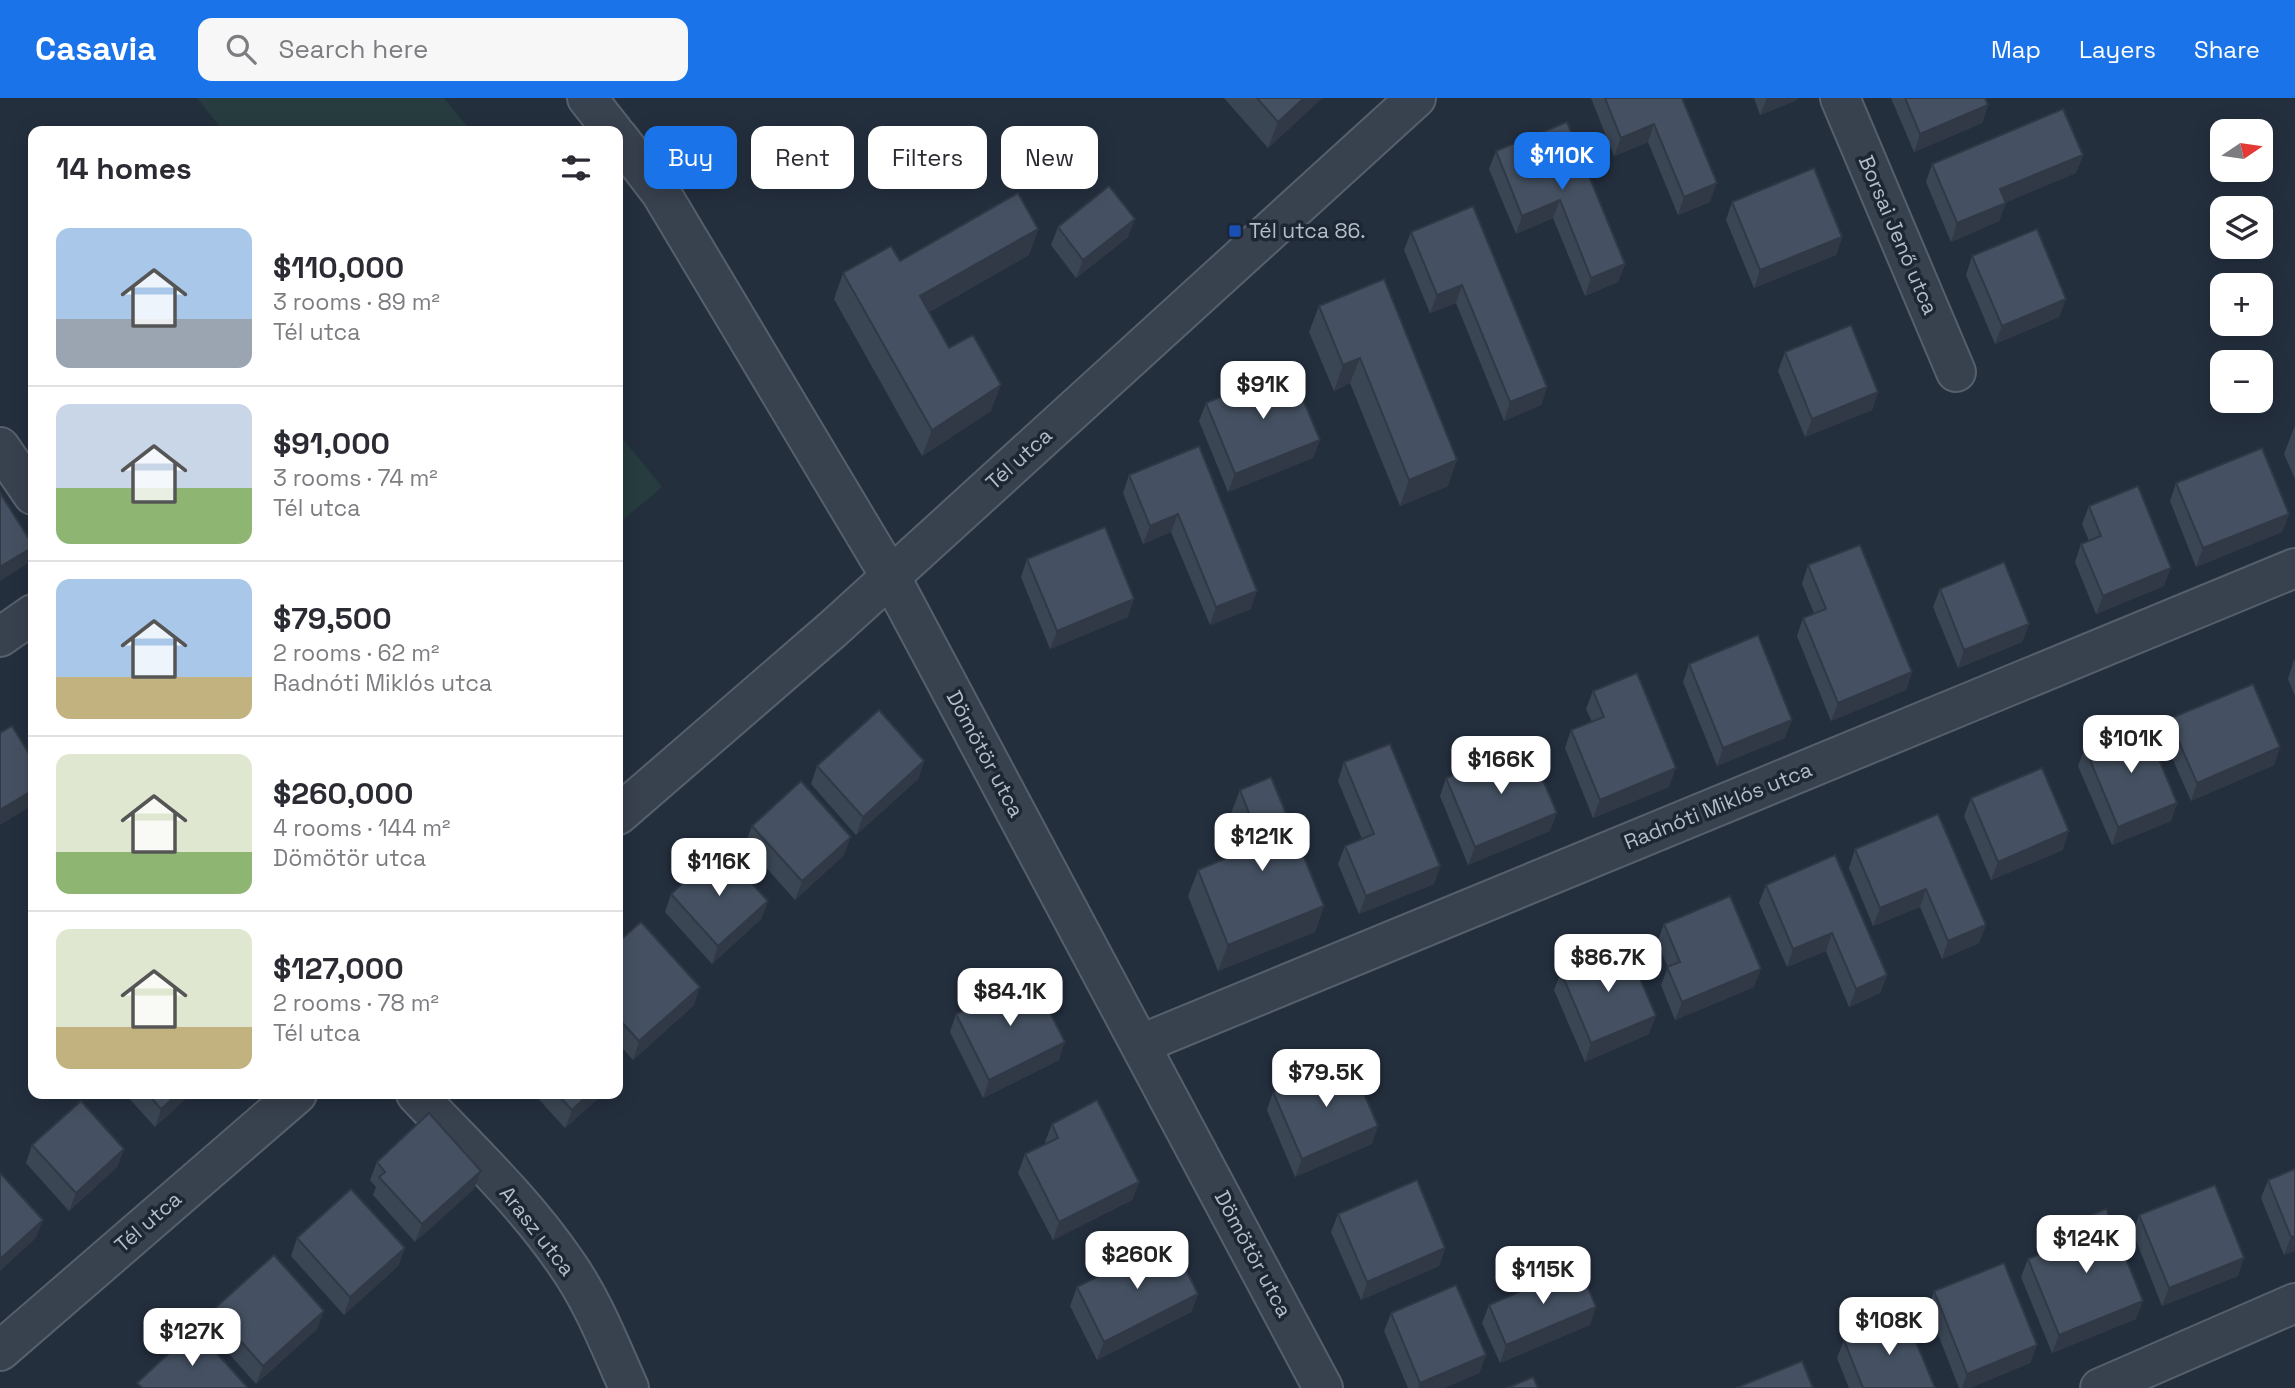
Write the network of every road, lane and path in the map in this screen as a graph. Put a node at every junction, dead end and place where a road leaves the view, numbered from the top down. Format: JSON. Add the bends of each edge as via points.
{"nodes":[{"id":1,"x":587,"y":98,"type":"edge"},
{"id":2,"x":1416,"y":98,"type":"edge"},
{"id":3,"x":1840,"y":98,"type":"edge"},
{"id":4,"x":609,"y":126,"type":"edge"},
{"id":5,"x":623,"y":144,"type":"edge"},
{"id":6,"x":1956,"y":372,"type":"dead end"},
{"id":7,"x":0,"y":447,"type":"edge"},
{"id":8,"x":28,"y":488,"type":"edge"},
{"id":9,"x":2295,"y":568,"type":"edge"},
{"id":10,"x":890,"y":576,"type":"junction"},
{"id":11,"x":28,"y":617,"type":"edge"},
{"id":12,"x":0,"y":637,"type":"edge"},
{"id":13,"x":623,"y":811,"type":"edge"},
{"id":14,"x":1141,"y":1044,"type":"junction"},
{"id":15,"x":291,"y":1099,"type":"edge"},
{"id":16,"x":421,"y":1099,"type":"edge"},
{"id":17,"x":2295,"y":1303,"type":"edge"},
{"id":18,"x":0,"y":1351,"type":"edge"},
{"id":19,"x":629,"y":1388,"type":"edge"},
{"id":20,"x":1323,"y":1388,"type":"edge"},
{"id":21,"x":2101,"y":1388,"type":"edge"}],
"edges":[{"from":1,"to":4,"type":"street"},
{"from":2,"to":10,"type":"street","name":"Tél utca"},
{"from":3,"to":6,"type":"street","name":"Borsai Jenő utca"},
{"from":5,"to":10,"type":"street","name":"Dömötör utca","via":[[661,193]]},
{"from":7,"to":8,"type":"street"},
{"from":9,"to":14,"type":"street","name":"Radnóti Miklós utca"},
{"from":10,"to":13,"type":"street","name":"Tél utca"},
{"from":10,"to":14,"type":"street","name":"Dömötör utca"},
{"from":11,"to":12,"type":"street"},
{"from":14,"to":20,"type":"street","name":"Dömötör utca"},
{"from":15,"to":18,"type":"street","name":"Tél utca"},
{"from":16,"to":19,"type":"street","name":"Arasz utca","via":[[505,1188],[566,1263],[602,1326]]},
{"from":17,"to":21,"type":"street"}]}
